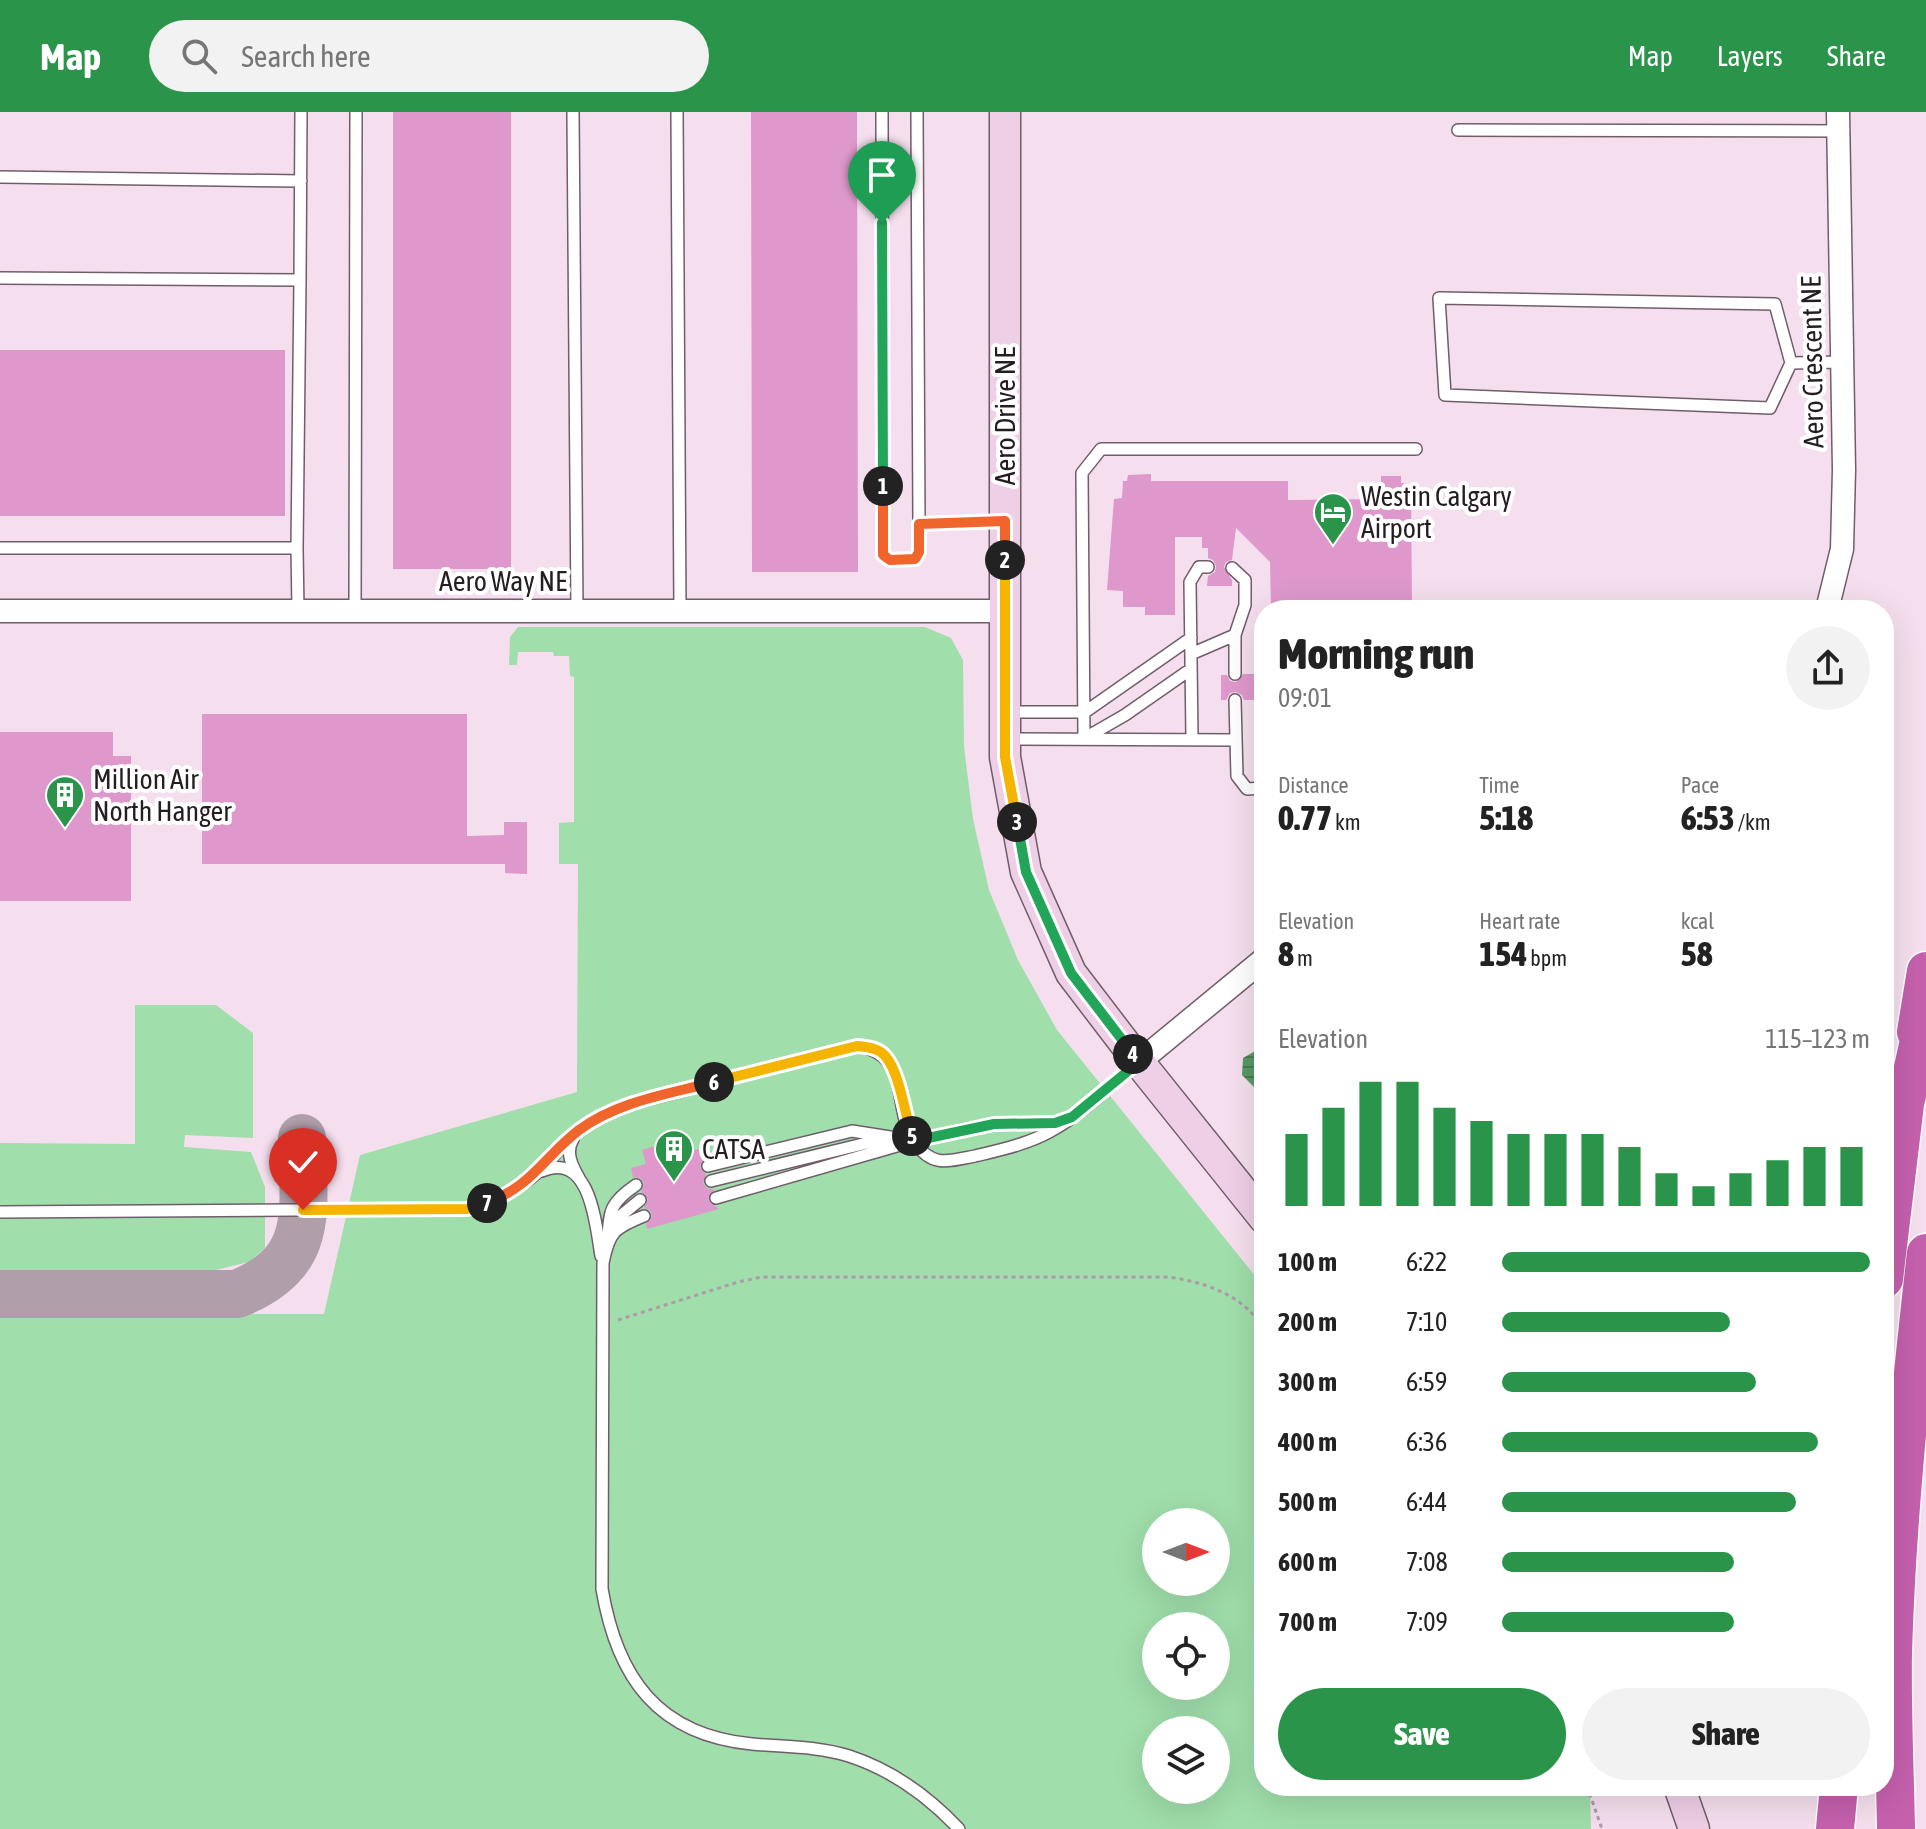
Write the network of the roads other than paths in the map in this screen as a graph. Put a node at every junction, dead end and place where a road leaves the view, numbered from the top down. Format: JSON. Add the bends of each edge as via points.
{"nodes":[{"id":1,"x":301,"y":112,"type":"edge"},
{"id":2,"x":356,"y":112,"type":"edge"},
{"id":3,"x":573,"y":112,"type":"edge"},
{"id":4,"x":677,"y":112,"type":"edge"},
{"id":5,"x":882,"y":112,"type":"edge"},
{"id":6,"x":917,"y":112,"type":"edge"},
{"id":7,"x":1005,"y":112,"type":"edge"},
{"id":8,"x":1838,"y":121,"type":"edge"},
{"id":9,"x":1458,"y":130,"type":"dead end"},
{"id":10,"x":0,"y":177,"type":"edge"},
{"id":11,"x":301,"y":181,"type":"junction"},
{"id":12,"x":0,"y":278,"type":"edge"},
{"id":13,"x":300,"y":280,"type":"junction"},
{"id":14,"x":1842,"y":362,"type":"junction"},
{"id":15,"x":1791,"y":363,"type":"junction"},
{"id":16,"x":1416,"y":449,"type":"dead end"},
{"id":17,"x":1005,"y":521,"type":"junction"},
{"id":18,"x":919,"y":524,"type":"junction"},
{"id":19,"x":0,"y":548,"type":"edge"},
{"id":20,"x":297,"y":548,"type":"junction"},
{"id":21,"x":1208,"y":567,"type":"dead end"},
{"id":22,"x":1232,"y":568,"type":"dead end"},
{"id":23,"x":1829,"y":600,"type":"edge"},
{"id":24,"x":0,"y":611,"type":"edge"},
{"id":25,"x":298,"y":611,"type":"junction"},
{"id":26,"x":355,"y":611,"type":"junction"},
{"id":27,"x":577,"y":611,"type":"junction"},
{"id":28,"x":680,"y":611,"type":"junction"},
{"id":29,"x":1005,"y":611,"type":"junction"},
{"id":30,"x":1235,"y":635,"type":"junction"},
{"id":31,"x":1191,"y":638,"type":"junction"},
{"id":32,"x":1191,"y":654,"type":"junction"},
{"id":33,"x":1191,"y":669,"type":"junction"},
{"id":34,"x":1235,"y":674,"type":"dead end"},
{"id":35,"x":1235,"y":700,"type":"dead end"},
{"id":36,"x":1085,"y":712,"type":"junction"},
{"id":37,"x":1005,"y":725,"type":"junction"},
{"id":38,"x":1084,"y":738,"type":"junction"},
{"id":39,"x":1192,"y":738,"type":"junction"},
{"id":40,"x":1235,"y":740,"type":"junction"},
{"id":41,"x":1254,"y":789,"type":"edge"},
{"id":42,"x":1254,"y":967,"type":"edge"},
{"id":43,"x":1926,"y":971,"type":"edge"},
{"id":44,"x":1926,"y":1009,"type":"edge"},
{"id":45,"x":1139,"y":1062,"type":"junction"},
{"id":46,"x":1905,"y":1104,"type":"junction"},
{"id":47,"x":1072,"y":1117,"type":"junction"},
{"id":48,"x":578,"y":1131,"type":"junction"},
{"id":49,"x":914,"y":1141,"type":"junction"},
{"id":50,"x":708,"y":1166,"type":"dead end"},
{"id":51,"x":538,"y":1172,"type":"junction"},
{"id":52,"x":580,"y":1179,"type":"junction"},
{"id":53,"x":711,"y":1181,"type":"dead end"},
{"id":54,"x":636,"y":1185,"type":"dead end"},
{"id":55,"x":1894,"y":1196,"type":"edge"},
{"id":56,"x":716,"y":1198,"type":"dead end"},
{"id":57,"x":640,"y":1200,"type":"dead end"},
{"id":58,"x":1254,"y":1206,"type":"edge"},
{"id":59,"x":0,"y":1212,"type":"edge"},
{"id":60,"x":644,"y":1216,"type":"dead end"},
{"id":61,"x":609,"y":1237,"type":"junction"},
{"id":62,"x":1926,"y":1253,"type":"edge"},
{"id":63,"x":603,"y":1263,"type":"junction"},
{"id":64,"x":1894,"y":1641,"type":"edge"},
{"id":65,"x":1894,"y":1671,"type":"edge"},
{"id":66,"x":1894,"y":1713,"type":"edge"},
{"id":67,"x":1682,"y":1796,"type":"edge"},
{"id":68,"x":1838,"y":1796,"type":"edge"},
{"id":69,"x":1857,"y":1796,"type":"edge"},
{"id":70,"x":959,"y":1829,"type":"edge"},
{"id":71,"x":1694,"y":1829,"type":"edge"},
{"id":72,"x":1835,"y":1829,"type":"edge"},
{"id":73,"x":1857,"y":1829,"type":"edge"},
{"id":74,"x":1896,"y":1829,"type":"edge"},
{"id":75,"x":1904,"y":1829,"type":"edge"}],
"edges":[{"from":1,"to":11,"type":"lane"},
{"from":2,"to":26,"type":"lane"},
{"from":3,"to":27,"type":"lane"},
{"from":4,"to":28,"type":"lane"},
{"from":5,"to":18,"type":"lane","via":[[883,555],[890,560],[915,559]]},
{"from":6,"to":18,"type":"lane"},
{"from":7,"to":17,"type":"street","name":"Aero Drive NE"},
{"from":8,"to":9,"type":"lane"},
{"from":8,"to":14,"type":"street","name":"Aero Crescent NE"},
{"from":10,"to":11,"type":"lane"},
{"from":11,"to":13,"type":"lane"},
{"from":12,"to":13,"type":"lane"},
{"from":13,"to":20,"type":"lane"},
{"from":14,"to":15,"type":"lane"},
{"from":14,"to":23,"type":"street","name":"Aero Crescent NE","via":[[1842,549]]},
{"from":15,"to":15,"type":"lane","via":[[1775,304],[1439,298],[1445,395],[1770,408]]},
{"from":16,"to":36,"type":"lane","via":[[1101,449],[1082,473]]},
{"from":17,"to":18,"type":"lane"},
{"from":17,"to":29,"type":"street","name":"Aero Drive NE"},
{"from":19,"to":20,"type":"lane"},
{"from":20,"to":25,"type":"lane"},
{"from":21,"to":31,"type":"lane","via":[[1199,567],[1190,582]]},
{"from":22,"to":30,"type":"lane","via":[[1245,580],[1245,605]]},
{"from":24,"to":25,"type":"street","name":"Aero Way NE"},
{"from":25,"to":26,"type":"street","name":"Aero Way NE"},
{"from":26,"to":27,"type":"street","name":"Aero Way NE"},
{"from":27,"to":28,"type":"street","name":"Aero Way NE"},
{"from":28,"to":29,"type":"street","name":"Aero Way NE"},
{"from":29,"to":37,"type":"street","name":"Aero Drive NE"},
{"from":30,"to":32,"type":"lane"},
{"from":30,"to":34,"type":"lane"},
{"from":31,"to":32,"type":"lane"},
{"from":31,"to":36,"type":"lane"},
{"from":32,"to":33,"type":"lane"},
{"from":33,"to":38,"type":"lane"},
{"from":33,"to":39,"type":"lane"},
{"from":35,"to":40,"type":"lane"},
{"from":36,"to":37,"type":"lane"},
{"from":36,"to":38,"type":"lane"},
{"from":37,"to":38,"type":"lane"},
{"from":37,"to":45,"type":"street","name":"Aero Drive NE","via":[[1005,757],[1026,872],[1071,973]]},
{"from":38,"to":39,"type":"lane"},
{"from":39,"to":40,"type":"lane"},
{"from":40,"to":41,"type":"lane","via":[[1237,776],[1247,789]]},
{"from":42,"to":45,"type":"street"},
{"from":43,"to":46,"type":"highway"},
{"from":44,"to":46,"type":"highway"},
{"from":45,"to":47,"type":"lane"},
{"from":45,"to":58,"type":"street","name":"Aero Drive NE"},
{"from":46,"to":55,"type":"highway"},
{"from":47,"to":49,"type":"lane","via":[[1055,1123],[994,1124]]},
{"from":47,"to":49,"type":"lane","via":[[1027,1141],[951,1162],[938,1162]]},
{"from":48,"to":49,"type":"lane","via":[[627,1105],[857,1046],[886,1056]]},
{"from":48,"to":51,"type":"lane"},
{"from":48,"to":52,"type":"lane","via":[[569,1154]]},
{"from":49,"to":50,"type":"lane","via":[[852,1131]]},
{"from":49,"to":53,"type":"lane","via":[[867,1143]]},
{"from":49,"to":56,"type":"lane"},
{"from":51,"to":52,"type":"lane","via":[[551,1167]]},
{"from":51,"to":59,"type":"lane","via":[[491,1202],[467,1209]]},
{"from":52,"to":63,"type":"lane","via":[[590,1196]]},
{"from":54,"to":61,"type":"lane","via":[[618,1197],[609,1214]]},
{"from":57,"to":61,"type":"lane","via":[[618,1218]]},
{"from":60,"to":61,"type":"lane"},
{"from":61,"to":63,"type":"lane"},
{"from":62,"to":64,"type":"highway"},
{"from":63,"to":70,"type":"lane","via":[[602,1589],[622,1663],[644,1696],[674,1719],[712,1737],[848,1755],[894,1775],[934,1803]]},
{"from":65,"to":75,"type":"highway"},
{"from":66,"to":74,"type":"highway"},
{"from":67,"to":71,"type":"street"},
{"from":68,"to":72,"type":"highway"},
{"from":69,"to":73,"type":"highway"}]}
